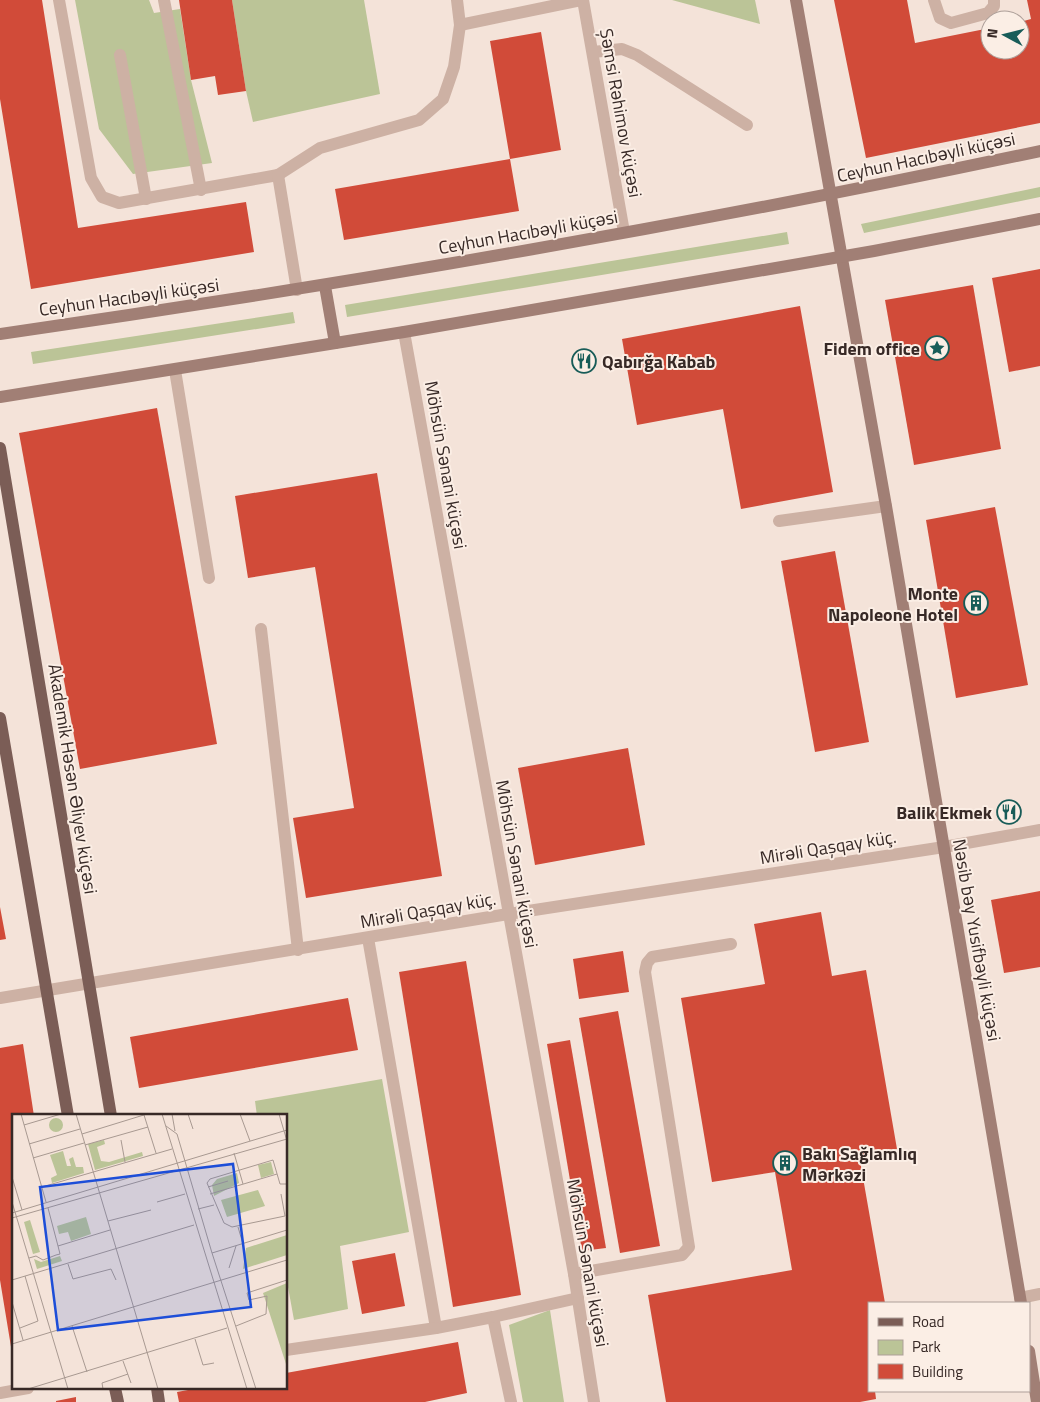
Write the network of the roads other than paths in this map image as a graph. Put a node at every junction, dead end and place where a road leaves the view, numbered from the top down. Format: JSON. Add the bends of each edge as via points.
{"nodes":[{"id":1,"x":59,"y":0,"type":"edge"},
{"id":2,"x":164,"y":0,"type":"edge"},
{"id":3,"x":457,"y":0,"type":"edge"},
{"id":4,"x":582,"y":0,"type":"edge"},
{"id":5,"x":796,"y":0,"type":"edge"},
{"id":6,"x":934,"y":0,"type":"edge"},
{"id":7,"x":994,"y":0,"type":"edge"},
{"id":8,"x":460,"y":25,"type":"junction"},
{"id":9,"x":593,"y":52,"type":"junction"},
{"id":10,"x":120,"y":55,"type":"dead end"},
{"id":11,"x":747,"y":126,"type":"dead end"},
{"id":12,"x":1040,"y":151,"type":"edge"},
{"id":13,"x":278,"y":176,"type":"junction"},
{"id":14,"x":201,"y":190,"type":"junction"},
{"id":15,"x":831,"y":195,"type":"junction"},
{"id":16,"x":146,"y":199,"type":"junction"},
{"id":17,"x":1040,"y":219,"type":"edge"},
{"id":18,"x":624,"y":232,"type":"junction"},
{"id":19,"x":842,"y":257,"type":"junction"},
{"id":20,"x":325,"y":286,"type":"junction"},
{"id":21,"x":297,"y":290,"type":"junction"},
{"id":22,"x":404,"y":332,"type":"junction"},
{"id":23,"x":0,"y":334,"type":"edge"},
{"id":24,"x":335,"y":343,"type":"junction"},
{"id":25,"x":175,"y":370,"type":"junction"},
{"id":26,"x":0,"y":396,"type":"edge"},
{"id":27,"x":0,"y":448,"type":"edge"},
{"id":28,"x":886,"y":506,"type":"junction"},
{"id":29,"x":779,"y":521,"type":"dead end"},
{"id":30,"x":209,"y":578,"type":"dead end"},
{"id":31,"x":260,"y":629,"type":"dead end"},
{"id":32,"x":0,"y":718,"type":"edge"},
{"id":33,"x":1040,"y":830,"type":"edge"},
{"id":34,"x":944,"y":847,"type":"junction"},
{"id":35,"x":508,"y":914,"type":"junction"},
{"id":36,"x":368,"y":938,"type":"junction"},
{"id":37,"x":731,"y":944,"type":"dead end"},
{"id":38,"x":298,"y":950,"type":"junction"},
{"id":39,"x":89,"y":983,"type":"junction"},
{"id":40,"x":47,"y":990,"type":"junction"},
{"id":41,"x":0,"y":998,"type":"edge"},
{"id":42,"x":68,"y":1114,"type":"edge"},
{"id":43,"x":111,"y":1114,"type":"edge"},
{"id":44,"x":574,"y":1274,"type":"junction"},
{"id":45,"x":1040,"y":1294,"type":"edge"},
{"id":46,"x":578,"y":1298,"type":"junction"},
{"id":47,"x":1020,"y":1300,"type":"edge"},
{"id":48,"x":493,"y":1316,"type":"junction"},
{"id":49,"x":436,"y":1328,"type":"junction"},
{"id":50,"x":288,"y":1350,"type":"edge"},
{"id":51,"x":1030,"y":1357,"type":"edge"},
{"id":52,"x":17,"y":1390,"type":"edge"},
{"id":53,"x":0,"y":1393,"type":"edge"},
{"id":54,"x":511,"y":1402,"type":"edge"},
{"id":55,"x":594,"y":1402,"type":"edge"},
{"id":56,"x":1037,"y":1402,"type":"edge"}],
"edges":[{"from":1,"to":16,"type":"street","via":[[91,178],[102,197],[119,203]]},
{"from":2,"to":14,"type":"street"},
{"from":3,"to":8,"type":"street"},
{"from":4,"to":8,"type":"street"},
{"from":4,"to":9,"type":"street","name":"Şəmsi Rəhimov küçəsi"},
{"from":5,"to":15,"type":"street"},
{"from":6,"to":7,"type":"street","via":[[940,18],[951,22],[988,14]]},
{"from":8,"to":13,"type":"street","via":[[454,67],[443,99],[418,120],[320,148]]},
{"from":9,"to":11,"type":"street","via":[[622,49],[637,55]]},
{"from":9,"to":18,"type":"street","name":"Şəmsi Rəhimov küçəsi"},
{"from":10,"to":16,"type":"street"},
{"from":12,"to":15,"type":"street","name":"Ceyhun Hacıbəyli küçəsi"},
{"from":13,"to":14,"type":"street"},
{"from":13,"to":21,"type":"street"},
{"from":14,"to":16,"type":"street"},
{"from":15,"to":18,"type":"street","name":"Ceyhun Hacıbəyli küçəsi"},
{"from":15,"to":19,"type":"street","name":"Nəsib bəy Yusifbəyli küçəsi"},
{"from":17,"to":19,"type":"street"},
{"from":18,"to":20,"type":"street","name":"Ceyhun Hacıbəyli küçəsi"},
{"from":19,"to":22,"type":"street"},
{"from":19,"to":28,"type":"street","name":"Nəsib bəy Yusifbəyli küçəsi"},
{"from":20,"to":21,"type":"street","name":"Ceyhun Hacıbəyli küçəsi"},
{"from":20,"to":24,"type":"street"},
{"from":21,"to":23,"type":"street","name":"Ceyhun Hacıbəyli küçəsi"},
{"from":22,"to":24,"type":"street"},
{"from":22,"to":35,"type":"street","name":"Möhsün Sənani küçəsi"},
{"from":24,"to":25,"type":"street"},
{"from":25,"to":26,"type":"street"},
{"from":25,"to":30,"type":"street"},
{"from":27,"to":39,"type":"main road","name":"Akademik Həsən Əliyev küçəsi"},
{"from":28,"to":29,"type":"street"},
{"from":28,"to":34,"type":"street","name":"Nəsib bəy Yusifbəyli küçəsi"},
{"from":31,"to":38,"type":"street"},
{"from":32,"to":40,"type":"main road"},
{"from":33,"to":34,"type":"street","name":"Mirəli Qaşqay küç."},
{"from":34,"to":35,"type":"street","name":"Mirəli Qaşqay küç."},
{"from":34,"to":47,"type":"street","name":"Nəsib bəy Yusifbəyli küçəsi"},
{"from":35,"to":36,"type":"street","name":"Mirəli Qaşqay küç."},
{"from":35,"to":44,"type":"street","name":"Möhsün Sənani küçəsi"},
{"from":36,"to":38,"type":"street","name":"Mirəli Qaşqay küç."},
{"from":36,"to":49,"type":"street"},
{"from":37,"to":44,"type":"street","via":[[652,956],[645,972],[689,1247],[682,1255]]},
{"from":38,"to":39,"type":"street","name":"Mirəli Qaşqay küç."},
{"from":39,"to":40,"type":"street","name":"Mirəli Qaşqay küç."},
{"from":39,"to":43,"type":"main road","name":"Akademik Həsən Əliyev küçəsi"},
{"from":40,"to":41,"type":"street","name":"Mirəli Qaşqay küç."},
{"from":40,"to":42,"type":"main road"},
{"from":44,"to":46,"type":"street","name":"Möhsün Sənani küçəsi"},
{"from":45,"to":47,"type":"street"},
{"from":46,"to":48,"type":"street"},
{"from":46,"to":55,"type":"street","name":"Möhsün Sənani küçəsi"},
{"from":48,"to":49,"type":"street"},
{"from":48,"to":54,"type":"street"},
{"from":49,"to":50,"type":"street"},
{"from":51,"to":56,"type":"street"},
{"from":52,"to":53,"type":"street"}]}
